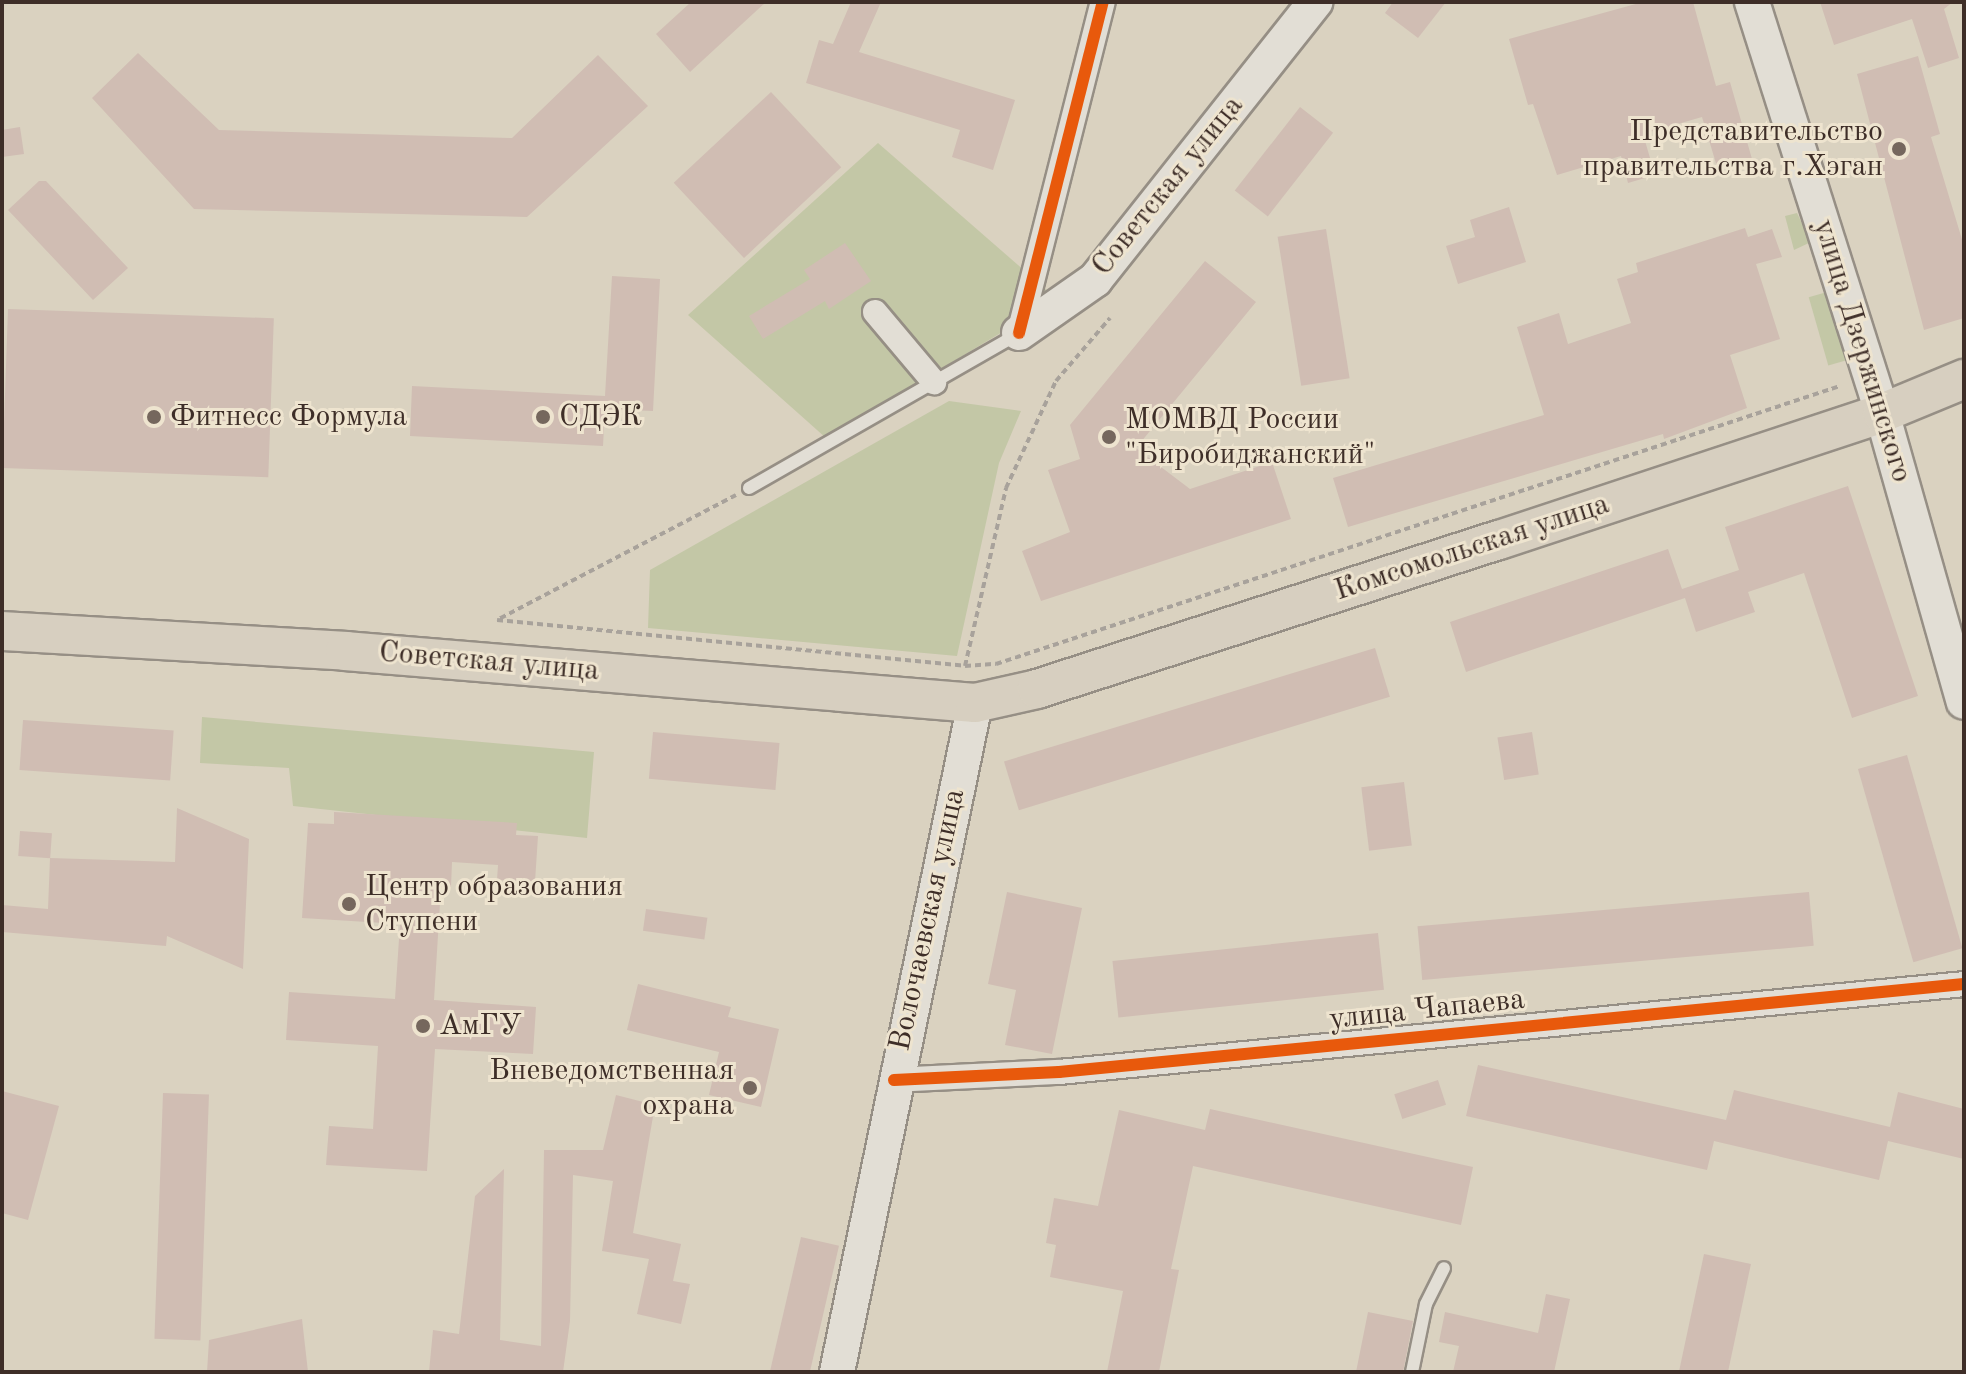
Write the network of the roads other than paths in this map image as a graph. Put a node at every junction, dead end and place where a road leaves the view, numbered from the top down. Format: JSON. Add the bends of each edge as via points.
{"nodes":[{"id":1,"x":1103,"y":2,"type":"edge"},
{"id":2,"x":1315,"y":2,"type":"edge"},
{"id":3,"x":1752,"y":2,"type":"edge"},
{"id":4,"x":875,"y":312,"type":"dead end"},
{"id":5,"x":1019,"y":333,"type":"junction"},
{"id":6,"x":1964,"y":379,"type":"edge"},
{"id":7,"x":934,"y":382,"type":"junction"},
{"id":8,"x":1882,"y":413,"type":"junction"},
{"id":9,"x":749,"y":488,"type":"road end"},
{"id":10,"x":2,"y":631,"type":"edge"},
{"id":11,"x":1964,"y":702,"type":"edge"},
{"id":12,"x":975,"y":703,"type":"junction"},
{"id":13,"x":1964,"y":984,"type":"edge"},
{"id":14,"x":894,"y":1080,"type":"junction"},
{"id":15,"x":1444,"y":1268,"type":"dead end"},
{"id":16,"x":837,"y":1372,"type":"edge"},
{"id":17,"x":1412,"y":1372,"type":"edge"}],
"edges":[{"from":1,"to":5,"type":"street"},
{"from":2,"to":5,"type":"main road","name":"Советская улица","via":[[1095,280]]},
{"from":3,"to":8,"type":"main road","name":"улица Дзержинского"},
{"from":4,"to":7,"type":"street"},
{"from":5,"to":7,"type":"lane","name":"Советская улица"},
{"from":6,"to":8,"type":"main road","name":"Комсомольская улица"},
{"from":7,"to":9,"type":"lane","name":"Советская улица"},
{"from":8,"to":11,"type":"main road","name":"улица Дзержинского"},
{"from":8,"to":12,"type":"main road","name":"Комсомольская улица","via":[[1037,689]]},
{"from":10,"to":12,"type":"main road","name":"Советская улица","via":[[345,651]]},
{"from":12,"to":14,"type":"main road","name":"Волочаевская улица"},
{"from":13,"to":14,"type":"street","name":"улица Чапаева","via":[[1059,1072]]},
{"from":14,"to":16,"type":"main road","name":"Волочаевская улица"},
{"from":15,"to":17,"type":"lane","via":[[1426,1304]]}]}
